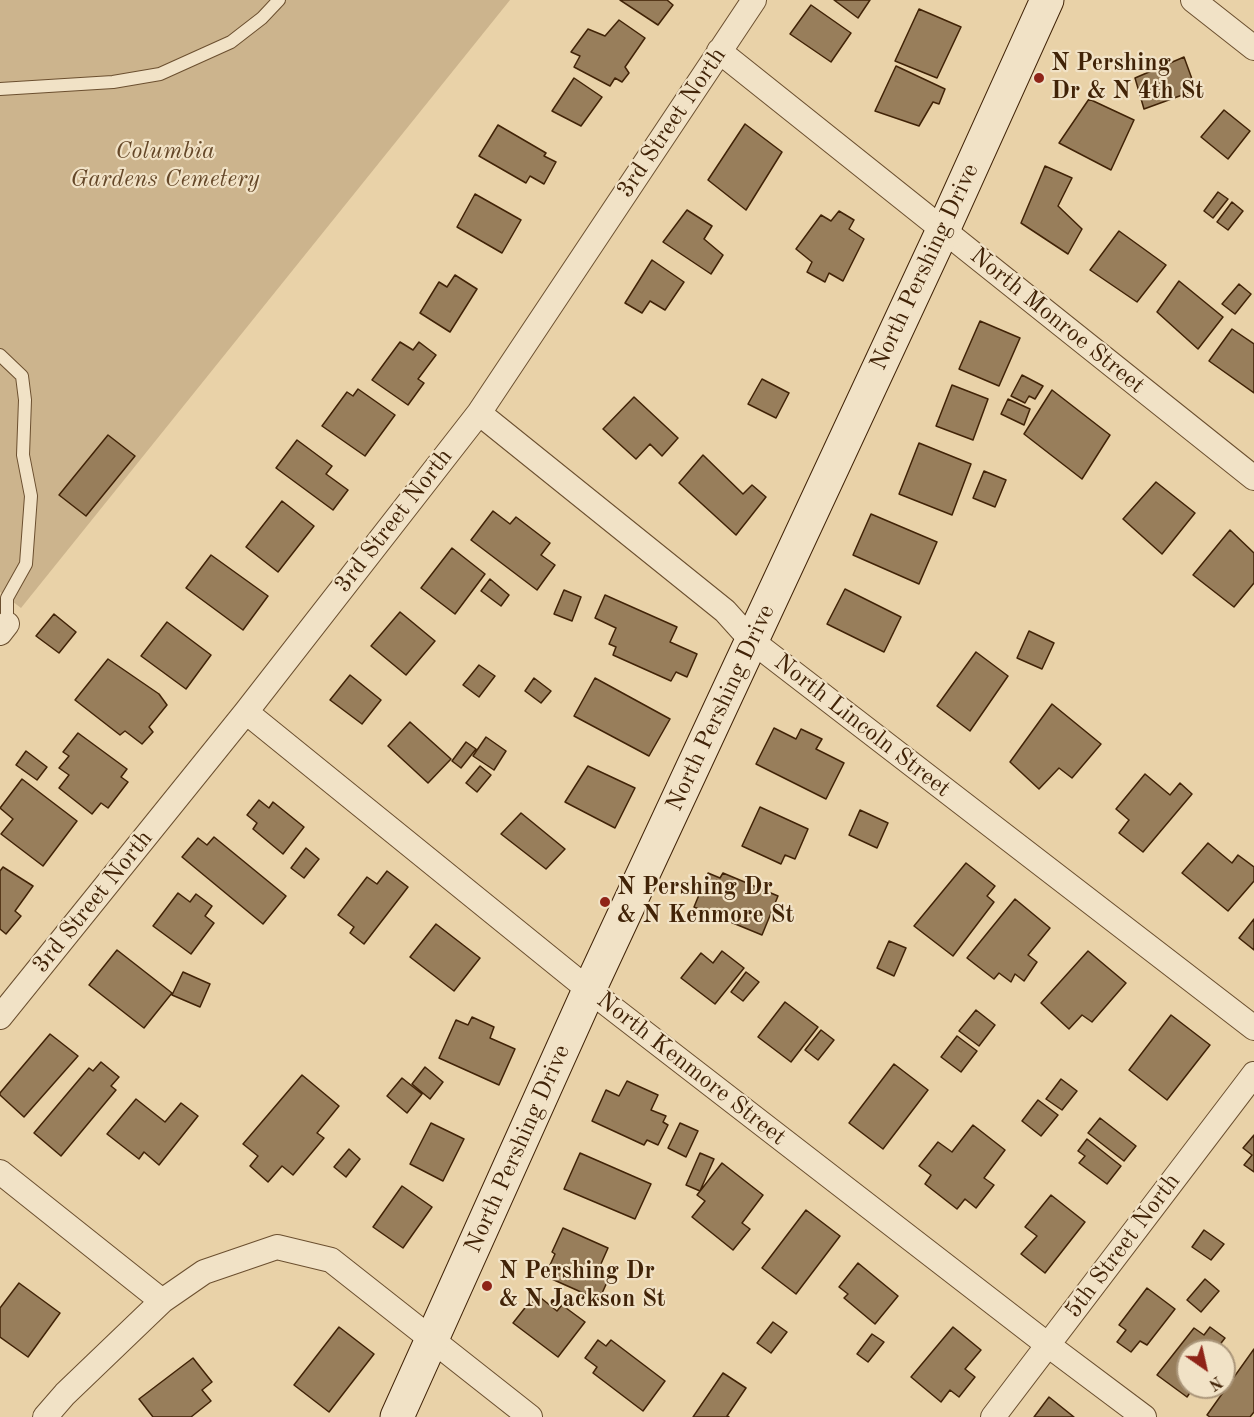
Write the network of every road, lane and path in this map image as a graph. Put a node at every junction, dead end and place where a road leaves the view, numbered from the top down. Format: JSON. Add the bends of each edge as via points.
{"nodes":[{"id":1,"x":279,"y":0,"type":"edge"},
{"id":2,"x":754,"y":0,"type":"edge"},
{"id":3,"x":1047,"y":0,"type":"edge"},
{"id":4,"x":1193,"y":0,"type":"edge"},
{"id":5,"x":1254,"y":48,"type":"edge"},
{"id":6,"x":719,"y":51,"type":"junction"},
{"id":7,"x":0,"y":89,"type":"edge"},
{"id":8,"x":943,"y":230,"type":"junction"},
{"id":9,"x":0,"y":355,"type":"edge"},
{"id":10,"x":479,"y":413,"type":"junction"},
{"id":11,"x":1254,"y":478,"type":"edge"},
{"id":12,"x":4,"y":629,"type":"edge"},
{"id":13,"x":752,"y":641,"type":"junction"},
{"id":14,"x":246,"y":712,"type":"junction"},
{"id":15,"x":589,"y":990,"type":"junction"},
{"id":16,"x":0,"y":1017,"type":"edge"},
{"id":17,"x":1254,"y":1028,"type":"edge"},
{"id":18,"x":1254,"y":1074,"type":"edge"},
{"id":19,"x":0,"y":1172,"type":"edge"},
{"id":20,"x":162,"y":1301,"type":"junction"},
{"id":21,"x":432,"y":1341,"type":"junction"},
{"id":22,"x":1048,"y":1345,"type":"junction"},
{"id":23,"x":45,"y":1417,"type":"edge"},
{"id":24,"x":397,"y":1417,"type":"edge"},
{"id":25,"x":530,"y":1417,"type":"edge"},
{"id":26,"x":993,"y":1417,"type":"edge"},
{"id":27,"x":1144,"y":1417,"type":"edge"}],
"edges":[{"from":1,"to":7,"type":"lane","via":[[231,42],[160,74],[113,82]]},
{"from":2,"to":6,"type":"street","name":"3rd Street North"},
{"from":3,"to":8,"type":"street","name":"North Pershing Drive"},
{"from":4,"to":5,"type":"street"},
{"from":6,"to":8,"type":"street","name":"North Monroe Street"},
{"from":6,"to":10,"type":"street","name":"3rd Street North"},
{"from":8,"to":11,"type":"street","name":"North Monroe Street"},
{"from":8,"to":13,"type":"street","name":"North Pershing Drive"},
{"from":9,"to":12,"type":"lane","via":[[22,376],[23,455],[31,496],[26,564],[7,598]]},
{"from":10,"to":13,"type":"street","name":"North Lincoln Street","via":[[725,611]]},
{"from":10,"to":14,"type":"street","name":"3rd Street North"},
{"from":13,"to":15,"type":"street","name":"North Pershing Drive"},
{"from":13,"to":17,"type":"street","name":"North Lincoln Street"},
{"from":14,"to":15,"type":"street","name":"North Kenmore Street"},
{"from":14,"to":16,"type":"street","name":"3rd Street North"},
{"from":15,"to":21,"type":"street","name":"North Pershing Drive"},
{"from":15,"to":22,"type":"street","name":"North Kenmore Street"},
{"from":18,"to":22,"type":"street","name":"5th Street North"},
{"from":19,"to":20,"type":"street"},
{"from":20,"to":21,"type":"street","via":[[204,1272],[277,1247],[331,1260]]},
{"from":20,"to":23,"type":"street"},
{"from":21,"to":24,"type":"street","name":"North Pershing Drive"},
{"from":21,"to":25,"type":"street"},
{"from":22,"to":26,"type":"street","name":"5th Street North"},
{"from":22,"to":27,"type":"street","name":"North Kenmore Street"}]}
